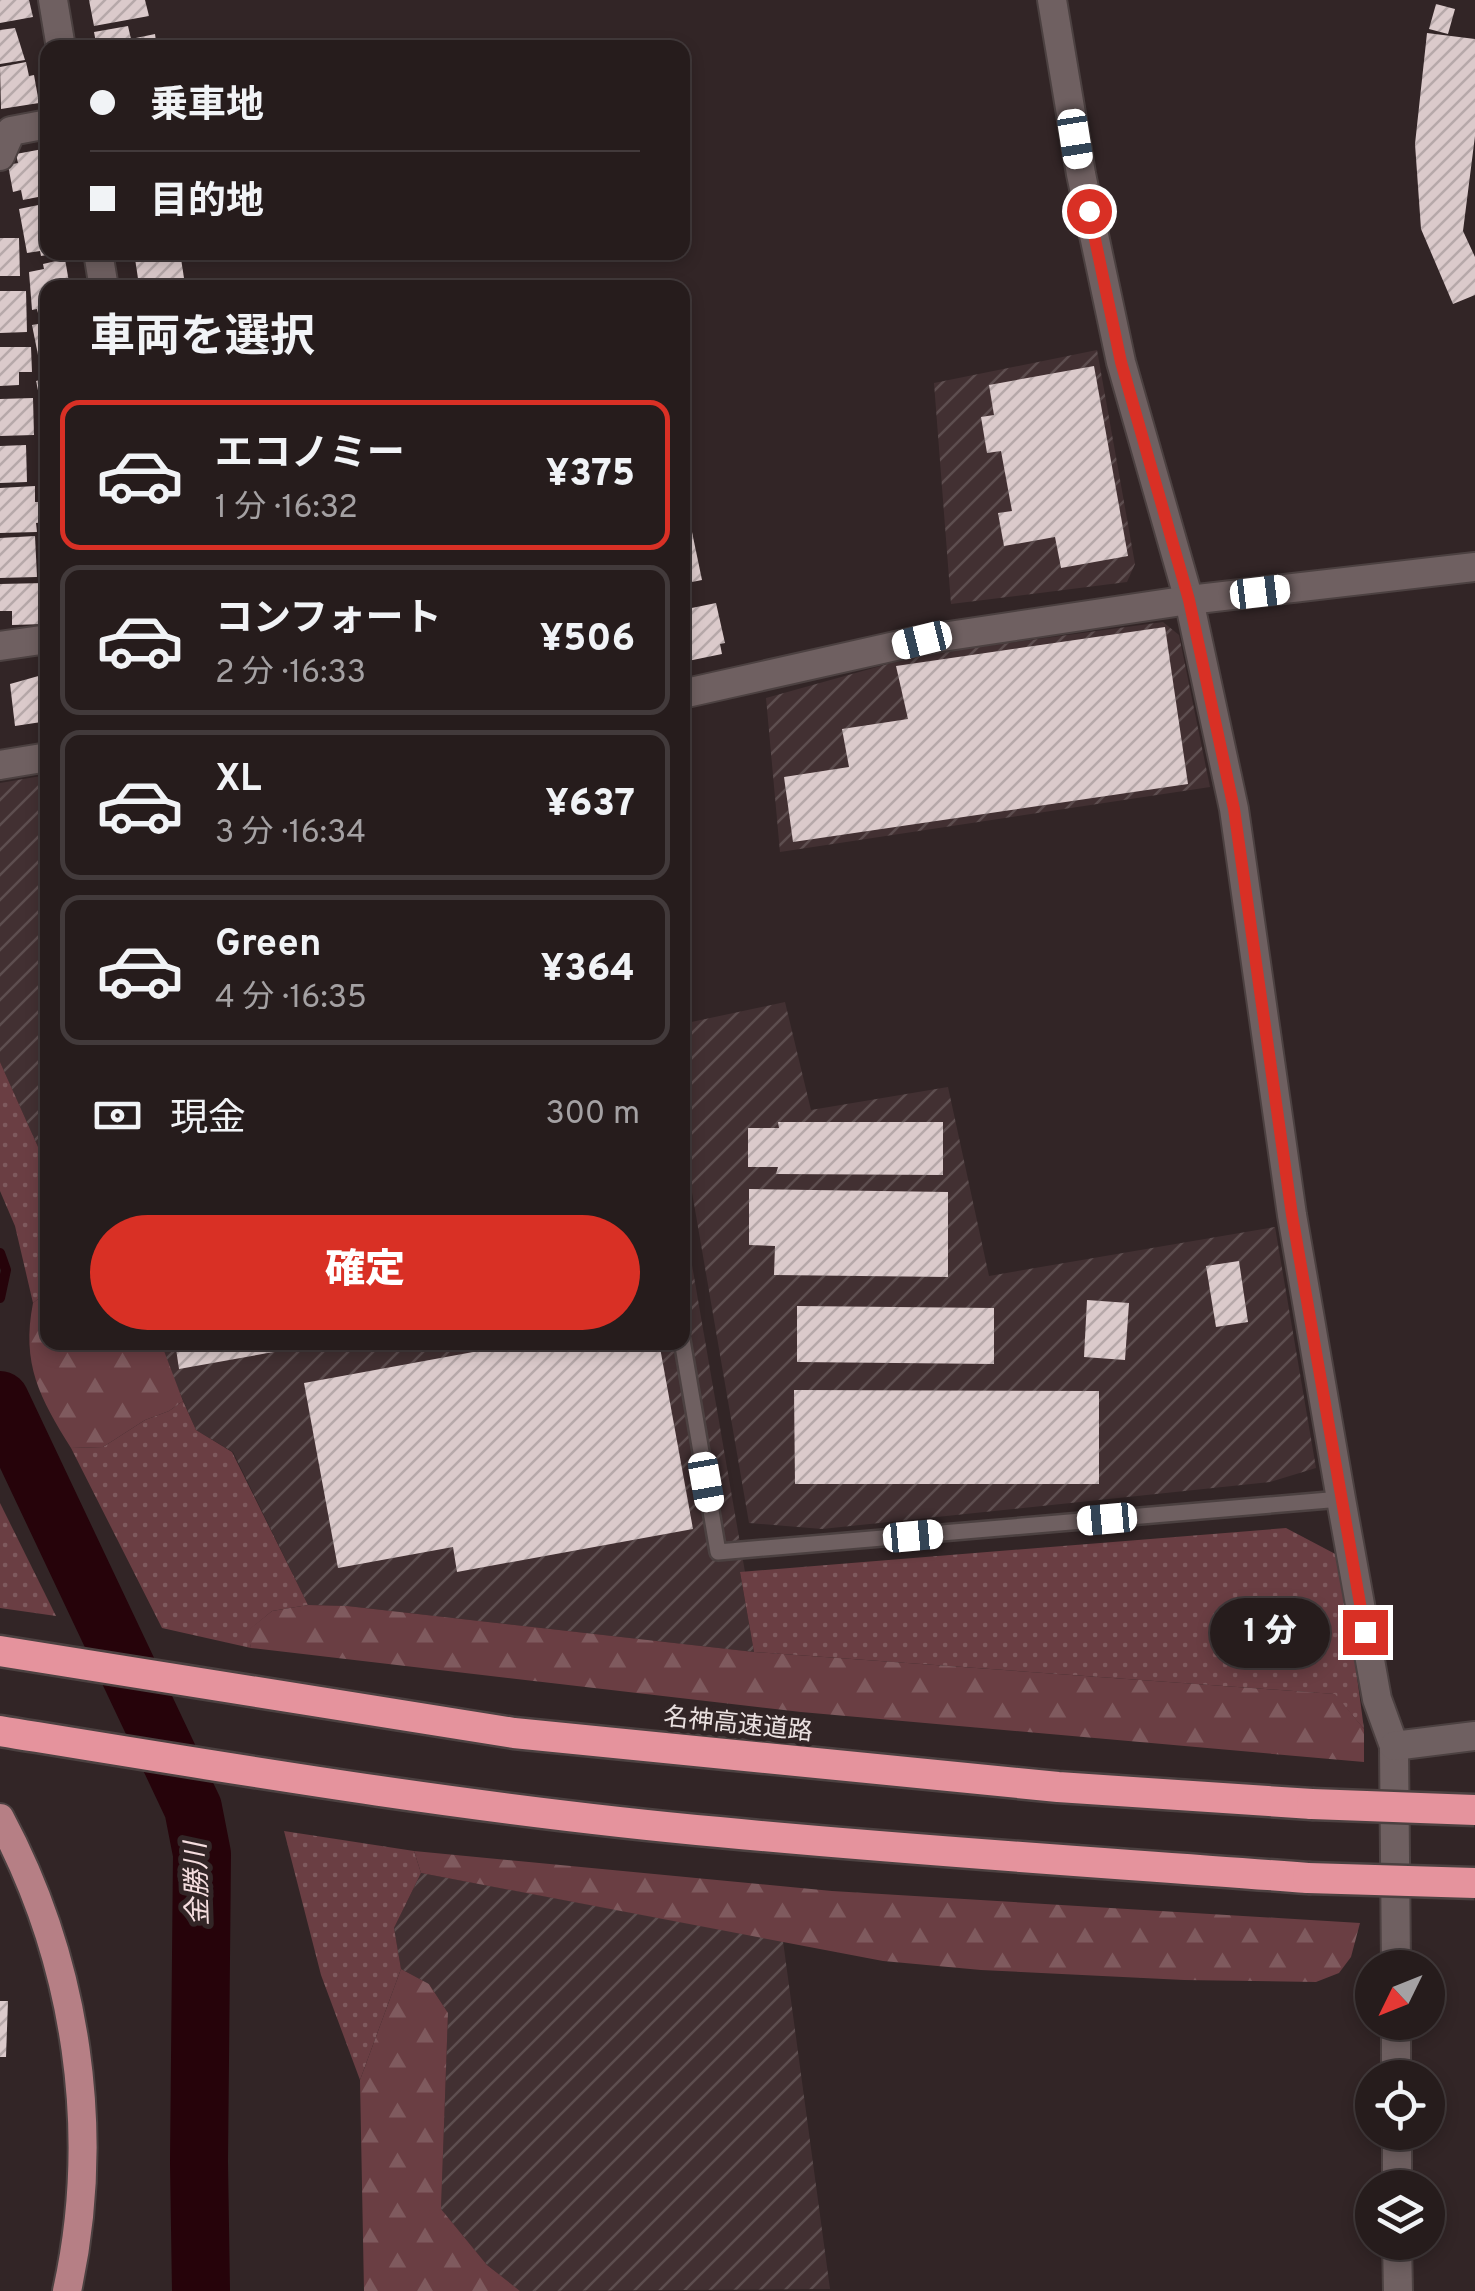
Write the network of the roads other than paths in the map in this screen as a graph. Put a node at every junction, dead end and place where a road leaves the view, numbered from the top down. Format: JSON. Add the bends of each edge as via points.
{"nodes":[{"id":1,"x":53,"y":0,"type":"edge"},
{"id":2,"x":1052,"y":0,"type":"edge"},
{"id":3,"x":60,"y":40,"type":"edge"},
{"id":4,"x":40,"y":126,"type":"edge"},
{"id":5,"x":0,"y":156,"type":"edge"},
{"id":6,"x":1475,"y":566,"type":"edge"},
{"id":7,"x":1189,"y":600,"type":"junction"},
{"id":8,"x":40,"y":640,"type":"edge"},
{"id":9,"x":0,"y":646,"type":"edge"},
{"id":10,"x":690,"y":692,"type":"edge"},
{"id":11,"x":40,"y":758,"type":"edge"},
{"id":12,"x":0,"y":766,"type":"edge"},
{"id":13,"x":684,"y":1350,"type":"edge"},
{"id":14,"x":1340,"y":1499,"type":"junction"},
{"id":15,"x":0,"y":1651,"type":"edge"},
{"id":16,"x":0,"y":1731,"type":"edge"},
{"id":17,"x":1475,"y":1736,"type":"edge"},
{"id":18,"x":1394,"y":1746,"type":"junction"},
{"id":19,"x":1475,"y":1810,"type":"edge"},
{"id":20,"x":2,"y":1827,"type":"edge"},
{"id":21,"x":1475,"y":1883,"type":"edge"},
{"id":22,"x":1396,"y":1950,"type":"edge"},
{"id":23,"x":1398,"y":2260,"type":"edge"},
{"id":24,"x":67,"y":2291,"type":"edge"},
{"id":25,"x":1398,"y":2291,"type":"edge"}],
"edges":[{"from":1,"to":3,"type":"street"},
{"from":2,"to":7,"type":"street","via":[[1121,362]]},
{"from":4,"to":5,"type":"street","via":[[11,131]]},
{"from":6,"to":7,"type":"street"},
{"from":7,"to":10,"type":"street","via":[[922,640]]},
{"from":7,"to":14,"type":"street","via":[[1234,809]]},
{"from":8,"to":9,"type":"street"},
{"from":11,"to":12,"type":"street"},
{"from":13,"to":14,"type":"lane","via":[[718,1552]]},
{"from":14,"to":18,"type":"street","via":[[1377,1699]]},
{"from":15,"to":19,"type":"highway","name":"名神高速道路","bridge":true,"via":[[514,1733],[1058,1787]]},
{"from":16,"to":21,"type":"highway","bridge":true,"via":[[502,1808],[719,1832],[1308,1878]]},
{"from":17,"to":18,"type":"street"},
{"from":18,"to":22,"type":"street"},
{"from":20,"to":24,"type":"main road","via":[[47,1924],[72,2021],[84,2112],[77,2247]]},
{"from":23,"to":25,"type":"street"}]}
